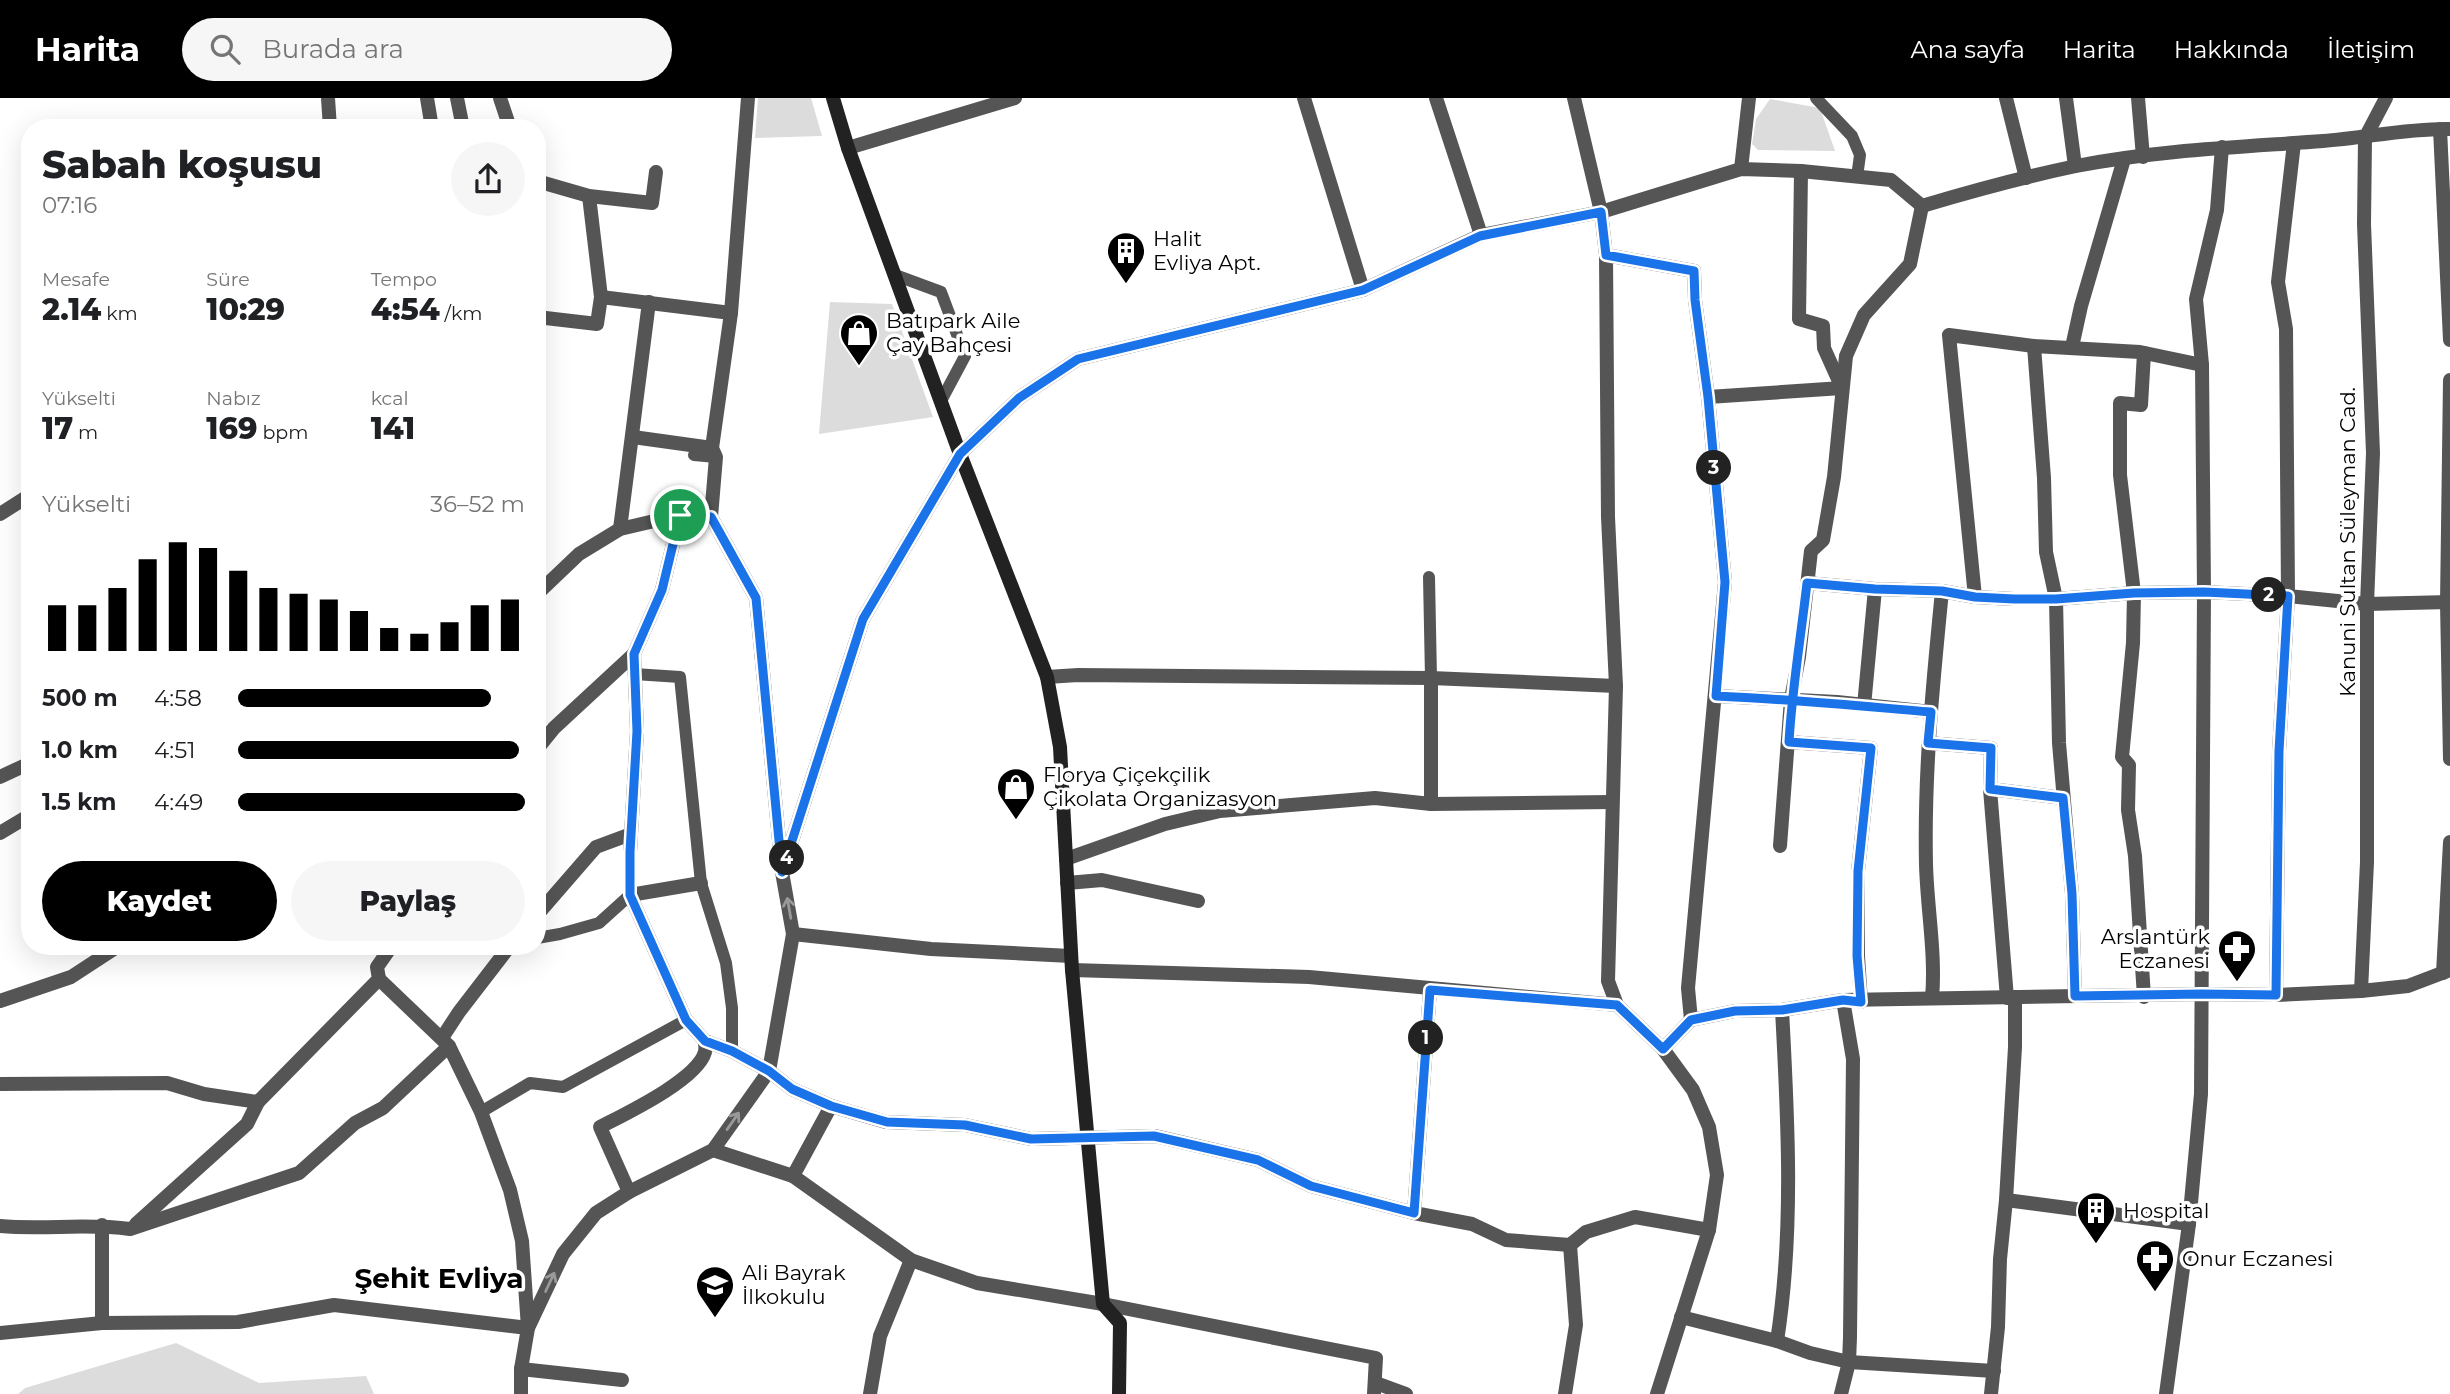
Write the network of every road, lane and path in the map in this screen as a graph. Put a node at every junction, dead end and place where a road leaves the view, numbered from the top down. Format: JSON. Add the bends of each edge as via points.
{"nodes":[{"id":1,"x":328,"y":98,"type":"edge"},
{"id":2,"x":427,"y":98,"type":"edge"},
{"id":3,"x":457,"y":98,"type":"edge"},
{"id":4,"x":500,"y":98,"type":"edge"},
{"id":5,"x":833,"y":98,"type":"edge"},
{"id":6,"x":839,"y":98,"type":"edge"},
{"id":7,"x":1015,"y":98,"type":"edge"},
{"id":8,"x":1304,"y":98,"type":"edge"},
{"id":9,"x":1436,"y":98,"type":"edge"},
{"id":10,"x":1574,"y":98,"type":"edge"},
{"id":11,"x":1816,"y":98,"type":"edge"},
{"id":12,"x":2006,"y":98,"type":"edge"},
{"id":13,"x":2066,"y":98,"type":"edge"},
{"id":14,"x":2138,"y":98,"type":"edge"},
{"id":15,"x":2386,"y":98,"type":"edge"},
{"id":16,"x":744,"y":99,"type":"edge"},
{"id":17,"x":1748,"y":99,"type":"edge"},
{"id":18,"x":998,"y":101,"type":"edge"},
{"id":19,"x":329,"y":119,"type":"edge"},
{"id":20,"x":430,"y":119,"type":"edge"},
{"id":21,"x":461,"y":119,"type":"edge"},
{"id":22,"x":507,"y":119,"type":"edge"},
{"id":23,"x":2445,"y":129,"type":"edge"},
{"id":24,"x":2365,"y":138,"type":"junction"},
{"id":25,"x":2294,"y":143,"type":"junction"},
{"id":26,"x":2222,"y":147,"type":"junction"},
{"id":27,"x":848,"y":148,"type":"junction"},
{"id":28,"x":2143,"y":157,"type":"junction"},
{"id":29,"x":2124,"y":159,"type":"junction"},
{"id":30,"x":2075,"y":166,"type":"junction"},
{"id":31,"x":1741,"y":169,"type":"junction"},
{"id":32,"x":656,"y":172,"type":"dead end"},
{"id":33,"x":1801,"y":172,"type":"junction"},
{"id":34,"x":1857,"y":177,"type":"junction"},
{"id":35,"x":2026,"y":178,"type":"junction"},
{"id":36,"x":546,"y":184,"type":"edge"},
{"id":37,"x":589,"y":196,"type":"junction"},
{"id":38,"x":1922,"y":206,"type":"junction"},
{"id":39,"x":1601,"y":212,"type":"junction"},
{"id":40,"x":1480,"y":236,"type":"junction"},
{"id":41,"x":1606,"y":255,"type":"junction"},
{"id":42,"x":895,"y":275,"type":"junction"},
{"id":43,"x":1363,"y":290,"type":"junction"},
{"id":44,"x":601,"y":297,"type":"junction"},
{"id":45,"x":649,"y":302,"type":"junction"},
{"id":46,"x":731,"y":313,"type":"junction"},
{"id":47,"x":546,"y":318,"type":"edge"},
{"id":48,"x":2450,"y":340,"type":"edge"},
{"id":49,"x":2034,"y":346,"type":"junction"},
{"id":50,"x":2073,"y":347,"type":"junction"},
{"id":51,"x":2144,"y":353,"type":"junction"},
{"id":52,"x":2202,"y":365,"type":"junction"},
{"id":53,"x":2450,"y":380,"type":"edge"},
{"id":54,"x":1842,"y":388,"type":"junction"},
{"id":55,"x":1708,"y":397,"type":"junction"},
{"id":56,"x":940,"y":401,"type":"junction"},
{"id":57,"x":633,"y":437,"type":"junction"},
{"id":58,"x":714,"y":452,"type":"junction"},
{"id":59,"x":960,"y":454,"type":"junction"},
{"id":60,"x":694,"y":455,"type":"dead end"},
{"id":61,"x":21,"y":501,"type":"edge"},
{"id":62,"x":0,"y":514,"type":"edge"},
{"id":63,"x":680,"y":515,"type":"junction"},
{"id":64,"x":711,"y":517,"type":"junction"},
{"id":65,"x":620,"y":529,"type":"junction"},
{"id":66,"x":1429,"y":577,"type":"dead end"},
{"id":67,"x":1807,"y":583,"type":"junction"},
{"id":68,"x":546,"y":585,"type":"edge"},
{"id":69,"x":1875,"y":589,"type":"junction"},
{"id":70,"x":1942,"y":591,"type":"junction"},
{"id":71,"x":2204,"y":592,"type":"junction"},
{"id":72,"x":2134,"y":593,"type":"junction"},
{"id":73,"x":2288,"y":596,"type":"junction"},
{"id":74,"x":1975,"y":597,"type":"junction"},
{"id":75,"x":2056,"y":599,"type":"junction"},
{"id":76,"x":2448,"y":603,"type":"edge"},
{"id":77,"x":2367,"y":604,"type":"junction"},
{"id":78,"x":634,"y":654,"type":"junction"},
{"id":79,"x":634,"y":674,"type":"junction"},
{"id":80,"x":1047,"y":677,"type":"junction"},
{"id":81,"x":1431,"y":678,"type":"junction"},
{"id":82,"x":1616,"y":686,"type":"junction"},
{"id":83,"x":1716,"y":696,"type":"junction"},
{"id":84,"x":1791,"y":699,"type":"junction"},
{"id":85,"x":1864,"y":706,"type":"junction"},
{"id":86,"x":1931,"y":712,"type":"junction"},
{"id":87,"x":546,"y":738,"type":"edge"},
{"id":88,"x":1789,"y":742,"type":"junction"},
{"id":89,"x":1928,"y":743,"type":"junction"},
{"id":90,"x":2450,"y":759,"type":"edge"},
{"id":91,"x":21,"y":767,"type":"edge"},
{"id":92,"x":0,"y":777,"type":"edge"},
{"id":93,"x":1990,"y":789,"type":"junction"},
{"id":94,"x":2063,"y":798,"type":"junction"},
{"id":95,"x":1612,"y":802,"type":"junction"},
{"id":96,"x":1431,"y":804,"type":"junction"},
{"id":97,"x":21,"y":820,"type":"edge"},
{"id":98,"x":0,"y":833,"type":"edge"},
{"id":99,"x":631,"y":834,"type":"junction"},
{"id":100,"x":2450,"y":842,"type":"edge"},
{"id":101,"x":1780,"y":846,"type":"dead end"},
{"id":102,"x":1066,"y":859,"type":"junction"},
{"id":103,"x":782,"y":872,"type":"junction"},
{"id":104,"x":701,"y":883,"type":"junction"},
{"id":105,"x":1067,"y":883,"type":"junction"},
{"id":106,"x":630,"y":895,"type":"junction"},
{"id":107,"x":1198,"y":901,"type":"dead end"},
{"id":108,"x":546,"y":905,"type":"edge"},
{"id":109,"x":793,"y":934,"type":"junction"},
{"id":110,"x":546,"y":936,"type":"edge"},
{"id":111,"x":105,"y":955,"type":"edge"},
{"id":112,"x":385,"y":955,"type":"edge"},
{"id":113,"x":503,"y":955,"type":"edge"},
{"id":114,"x":1072,"y":963,"type":"junction"},
{"id":115,"x":2446,"y":972,"type":"edge"},
{"id":116,"x":379,"y":979,"type":"junction"},
{"id":117,"x":1430,"y":990,"type":"junction"},
{"id":118,"x":2361,"y":991,"type":"junction"},
{"id":119,"x":2202,"y":994,"type":"junction"},
{"id":120,"x":2276,"y":995,"type":"junction"},
{"id":121,"x":2075,"y":996,"type":"junction"},
{"id":122,"x":2144,"y":996,"type":"junction"},
{"id":123,"x":1932,"y":998,"type":"junction"},
{"id":124,"x":2011,"y":998,"type":"junction"},
{"id":125,"x":1843,"y":1000,"type":"junction"},
{"id":126,"x":0,"y":1001,"type":"edge"},
{"id":127,"x":1861,"y":1002,"type":"junction"},
{"id":128,"x":1617,"y":1005,"type":"junction"},
{"id":129,"x":1782,"y":1010,"type":"junction"},
{"id":130,"x":686,"y":1020,"type":"junction"},
{"id":131,"x":1691,"y":1020,"type":"junction"},
{"id":132,"x":705,"y":1041,"type":"junction"},
{"id":133,"x":446,"y":1042,"type":"junction"},
{"id":134,"x":1663,"y":1049,"type":"junction"},
{"id":135,"x":732,"y":1051,"type":"junction"},
{"id":136,"x":769,"y":1071,"type":"junction"},
{"id":137,"x":0,"y":1083,"type":"edge"},
{"id":138,"x":258,"y":1102,"type":"junction"},
{"id":139,"x":831,"y":1106,"type":"junction"},
{"id":140,"x":481,"y":1112,"type":"junction"},
{"id":141,"x":1088,"y":1139,"type":"junction"},
{"id":142,"x":713,"y":1150,"type":"junction"},
{"id":143,"x":793,"y":1176,"type":"junction"},
{"id":144,"x":629,"y":1192,"type":"junction"},
{"id":145,"x":2006,"y":1200,"type":"junction"},
{"id":146,"x":1414,"y":1213,"type":"junction"},
{"id":147,"x":2189,"y":1224,"type":"junction"},
{"id":148,"x":102,"y":1225,"type":"junction"},
{"id":149,"x":0,"y":1226,"type":"edge"},
{"id":150,"x":130,"y":1229,"type":"junction"},
{"id":151,"x":1709,"y":1230,"type":"junction"},
{"id":152,"x":1570,"y":1245,"type":"junction"},
{"id":153,"x":911,"y":1260,"type":"junction"},
{"id":154,"x":1103,"y":1304,"type":"junction"},
{"id":155,"x":1681,"y":1317,"type":"junction"},
{"id":156,"x":102,"y":1323,"type":"junction"},
{"id":157,"x":528,"y":1328,"type":"junction"},
{"id":158,"x":0,"y":1333,"type":"edge"},
{"id":159,"x":1777,"y":1341,"type":"junction"},
{"id":160,"x":1849,"y":1362,"type":"junction"},
{"id":161,"x":521,"y":1369,"type":"junction"},
{"id":162,"x":1994,"y":1371,"type":"junction"},
{"id":163,"x":622,"y":1380,"type":"dead end"},
{"id":164,"x":1375,"y":1388,"type":"edge"},
{"id":165,"x":521,"y":1394,"type":"edge"},
{"id":166,"x":870,"y":1394,"type":"edge"},
{"id":167,"x":1119,"y":1394,"type":"edge"},
{"id":168,"x":1406,"y":1394,"type":"edge"},
{"id":169,"x":1565,"y":1394,"type":"edge"},
{"id":170,"x":1657,"y":1394,"type":"edge"},
{"id":171,"x":1841,"y":1394,"type":"edge"},
{"id":172,"x":1991,"y":1394,"type":"edge"},
{"id":173,"x":2166,"y":1394,"type":"edge"}],
"edges":[{"from":1,"to":19,"type":"street"},
{"from":2,"to":20,"type":"street"},
{"from":3,"to":21,"type":"street"},
{"from":4,"to":22,"type":"street"},
{"from":5,"to":27,"type":"main road"},
{"from":6,"to":27,"type":"main road"},
{"from":7,"to":18,"type":"street"},
{"from":8,"to":43,"type":"street"},
{"from":9,"to":40,"type":"street"},
{"from":10,"to":39,"type":"street"},
{"from":11,"to":34,"type":"lane","via":[[1852,136],[1860,155]]},
{"from":12,"to":35,"type":"street"},
{"from":13,"to":30,"type":"street"},
{"from":14,"to":28,"type":"street"},
{"from":15,"to":24,"type":"street","name":"Kanuni Sultan Süleyman Cad."},
{"from":16,"to":46,"type":"street"},
{"from":17,"to":31,"type":"street"},
{"from":18,"to":27,"type":"street"},
{"from":23,"to":24,"type":"street"},
{"from":23,"to":48,"type":"street"},
{"from":24,"to":25,"type":"street"},
{"from":24,"to":77,"type":"street","name":"Kanuni Sultan Süleyman Cad.","via":[[2373,453]]},
{"from":25,"to":26,"type":"street"},
{"from":25,"to":73,"type":"street","via":[[2278,282],[2286,329]]},
{"from":26,"to":28,"type":"street"},
{"from":26,"to":52,"type":"street","via":[[2217,210],[2196,299]]},
{"from":27,"to":42,"type":"main road"},
{"from":28,"to":29,"type":"street"},
{"from":29,"to":30,"type":"street"},
{"from":29,"to":50,"type":"street"},
{"from":30,"to":35,"type":"street"},
{"from":31,"to":33,"type":"street"},
{"from":31,"to":39,"type":"street"},
{"from":32,"to":37,"type":"street","via":[[652,203]]},
{"from":33,"to":34,"type":"street"},
{"from":33,"to":54,"type":"street","via":[[1799,319],[1823,326],[1824,348]]},
{"from":34,"to":38,"type":"street","via":[[1891,180]]},
{"from":35,"to":38,"type":"street"},
{"from":36,"to":37,"type":"street"},
{"from":37,"to":44,"type":"street"},
{"from":38,"to":54,"type":"street","via":[[1910,264],[1864,315],[1846,356]]},
{"from":39,"to":40,"type":"street"},
{"from":39,"to":41,"type":"street"},
{"from":40,"to":43,"type":"street"},
{"from":41,"to":55,"type":"street","via":[[1694,271]]},
{"from":41,"to":82,"type":"street","via":[[1608,517]]},
{"from":42,"to":56,"type":"main road"},
{"from":42,"to":56,"type":"lane","via":[[941,292],[965,356]]},
{"from":43,"to":59,"type":"street","via":[[1078,359],[1019,398]]},
{"from":44,"to":45,"type":"street"},
{"from":44,"to":47,"type":"street","via":[[597,324]]},
{"from":45,"to":46,"type":"street"},
{"from":45,"to":57,"type":"street"},
{"from":46,"to":58,"type":"street"},
{"from":49,"to":50,"type":"street"},
{"from":49,"to":74,"type":"street","via":[[1949,335]]},
{"from":49,"to":75,"type":"street","via":[[2046,552]]},
{"from":50,"to":51,"type":"street"},
{"from":51,"to":52,"type":"street"},
{"from":51,"to":72,"type":"street","via":[[2141,405],[2120,402],[2119,475]]},
{"from":52,"to":71,"type":"street"},
{"from":53,"to":76,"type":"street"},
{"from":54,"to":55,"type":"street"},
{"from":54,"to":67,"type":"street","via":[[1823,540],[1811,551]]},
{"from":55,"to":83,"type":"street","via":[[1725,582]]},
{"from":56,"to":59,"type":"main road"},
{"from":57,"to":58,"type":"street"},
{"from":57,"to":65,"type":"street"},
{"from":58,"to":60,"type":"lane"},
{"from":58,"to":64,"type":"street"},
{"from":59,"to":80,"type":"main road"},
{"from":59,"to":103,"type":"street","via":[[863,619]]},
{"from":61,"to":62,"type":"street"},
{"from":63,"to":64,"type":"street"},
{"from":63,"to":65,"type":"street"},
{"from":63,"to":78,"type":"street","via":[[662,590]]},
{"from":64,"to":103,"type":"street","via":[[756,598]]},
{"from":65,"to":68,"type":"street","via":[[579,554]]},
{"from":66,"to":81,"type":"lane"},
{"from":67,"to":69,"type":"street"},
{"from":67,"to":84,"type":"street"},
{"from":69,"to":70,"type":"street"},
{"from":69,"to":85,"type":"street"},
{"from":70,"to":74,"type":"street"},
{"from":70,"to":86,"type":"street"},
{"from":71,"to":72,"type":"street"},
{"from":71,"to":73,"type":"street"},
{"from":71,"to":119,"type":"street"},
{"from":72,"to":75,"type":"street"},
{"from":72,"to":122,"type":"street","via":[[2122,757],[2129,765],[2128,810]]},
{"from":73,"to":77,"type":"street"},
{"from":73,"to":120,"type":"street","via":[[2279,751]]},
{"from":74,"to":75,"type":"street"},
{"from":75,"to":94,"type":"street"},
{"from":76,"to":77,"type":"street"},
{"from":76,"to":90,"type":"street"},
{"from":77,"to":118,"type":"street","name":"Kanuni Sultan Süleyman Cad.","via":[[2368,862]]},
{"from":78,"to":79,"type":"street"},
{"from":78,"to":87,"type":"street"},
{"from":79,"to":99,"type":"street","via":[[637,731]]},
{"from":79,"to":104,"type":"lane","via":[[680,677]]},
{"from":80,"to":81,"type":"street"},
{"from":80,"to":102,"type":"main road","via":[[1060,747]]},
{"from":81,"to":82,"type":"street"},
{"from":81,"to":96,"type":"street"},
{"from":82,"to":95,"type":"street"},
{"from":83,"to":84,"type":"street"},
{"from":83,"to":131,"type":"street","via":[[1688,988]]},
{"from":84,"to":85,"type":"street"},
{"from":84,"to":88,"type":"street"},
{"from":85,"to":86,"type":"street"},
{"from":86,"to":89,"type":"street"},
{"from":88,"to":101,"type":"street"},
{"from":88,"to":127,"type":"street","via":[[1871,748],[1858,871]]},
{"from":89,"to":93,"type":"street","via":[[1991,748]]},
{"from":89,"to":123,"type":"street","via":[[1926,864]]},
{"from":91,"to":92,"type":"street"},
{"from":93,"to":94,"type":"street"},
{"from":93,"to":124,"type":"street"},
{"from":94,"to":121,"type":"street"},
{"from":95,"to":96,"type":"street"},
{"from":95,"to":128,"type":"street","via":[[1608,981]]},
{"from":96,"to":102,"type":"street","via":[[1375,798],[1220,811],[1165,824]]},
{"from":97,"to":98,"type":"street"},
{"from":99,"to":106,"type":"street"},
{"from":99,"to":108,"type":"street","via":[[596,847]]},
{"from":100,"to":115,"type":"street"},
{"from":102,"to":105,"type":"main road"},
{"from":109,"to":103,"type":"street","one_way":true},
{"from":104,"to":106,"type":"street"},
{"from":104,"to":135,"type":"lane","via":[[726,963]]},
{"from":105,"to":107,"type":"street","via":[[1102,880]]},
{"from":105,"to":114,"type":"main road"},
{"from":106,"to":110,"type":"lane","via":[[599,923]]},
{"from":106,"to":130,"type":"street"},
{"from":109,"to":114,"type":"street"},
{"from":109,"to":136,"type":"street"},
{"from":111,"to":126,"type":"street","via":[[71,977]]},
{"from":112,"to":116,"type":"street","via":[[377,967]]},
{"from":113,"to":133,"type":"street","via":[[459,1012]]},
{"from":114,"to":117,"type":"street","via":[[1309,977]]},
{"from":114,"to":141,"type":"main road"},
{"from":115,"to":118,"type":"street","via":[[2408,986]]},
{"from":116,"to":133,"type":"street"},
{"from":116,"to":138,"type":"street"},
{"from":117,"to":128,"type":"street"},
{"from":117,"to":146,"type":"street"},
{"from":118,"to":120,"type":"street"},
{"from":119,"to":120,"type":"street"},
{"from":119,"to":122,"type":"street"},
{"from":119,"to":147,"type":"street","via":[[2201,1094]]},
{"from":121,"to":122,"type":"street"},
{"from":121,"to":124,"type":"street"},
{"from":123,"to":124,"type":"street"},
{"from":123,"to":127,"type":"street"},
{"from":124,"to":145,"type":"street","via":[[2015,1047]]},
{"from":125,"to":127,"type":"street"},
{"from":125,"to":129,"type":"street"},
{"from":125,"to":160,"type":"street","via":[[1853,1059]]},
{"from":128,"to":134,"type":"street"},
{"from":129,"to":131,"type":"street","via":[[1735,1011]]},
{"from":129,"to":159,"type":"street","via":[[1787,1218]]},
{"from":130,"to":132,"type":"street"},
{"from":130,"to":140,"type":"lane","via":[[563,1087],[530,1083]]},
{"from":131,"to":134,"type":"street"},
{"from":132,"to":135,"type":"street"},
{"from":132,"to":144,"type":"street","via":[[705,1052],[693,1070],[659,1096],[600,1127]]},
{"from":133,"to":140,"type":"street"},
{"from":133,"to":150,"type":"street","via":[[383,1108],[355,1123],[299,1173]]},
{"from":134,"to":151,"type":"street","via":[[1693,1090],[1709,1127],[1717,1175]]},
{"from":135,"to":136,"type":"street"},
{"from":136,"to":139,"type":"street","via":[[792,1089]]},
{"from":142,"to":136,"type":"street","one_way":true},
{"from":137,"to":138,"type":"street","via":[[167,1083]]},
{"from":138,"to":150,"type":"street","via":[[247,1124]]},
{"from":139,"to":141,"type":"street","via":[[887,1122],[965,1125],[1031,1139]]},
{"from":139,"to":143,"type":"street"},
{"from":140,"to":157,"type":"street","via":[[510,1190],[522,1241]]},
{"from":141,"to":146,"type":"street","via":[[1154,1136],[1212,1148],[1258,1160],[1311,1186]]},
{"from":141,"to":154,"type":"main road"},
{"from":142,"to":143,"type":"street"},
{"from":142,"to":144,"type":"street"},
{"from":143,"to":153,"type":"street"},
{"from":157,"to":144,"type":"street","one_way":true,"via":[[563,1254],[596,1213]]},
{"from":145,"to":147,"type":"street"},
{"from":145,"to":162,"type":"street"},
{"from":146,"to":152,"type":"street","via":[[1472,1224],[1506,1240]]},
{"from":147,"to":173,"type":"street"},
{"from":148,"to":149,"type":"street"},
{"from":148,"to":150,"type":"street"},
{"from":148,"to":156,"type":"street"},
{"from":151,"to":152,"type":"street","via":[[1635,1217],[1586,1232]]},
{"from":151,"to":155,"type":"street"},
{"from":152,"to":169,"type":"street","via":[[1576,1325]]},
{"from":153,"to":154,"type":"street","via":[[976,1283]]},
{"from":153,"to":166,"type":"street","via":[[880,1336]]},
{"from":154,"to":164,"type":"street","via":[[1376,1359]]},
{"from":154,"to":167,"type":"main road","via":[[1120,1323]]},
{"from":155,"to":159,"type":"street"},
{"from":155,"to":170,"type":"street"},
{"from":156,"to":157,"type":"street","via":[[238,1322],[334,1305]]},
{"from":156,"to":158,"type":"street"},
{"from":157,"to":161,"type":"street"},
{"from":159,"to":160,"type":"street"},
{"from":160,"to":162,"type":"street"},
{"from":160,"to":171,"type":"street"},
{"from":161,"to":163,"type":"street"},
{"from":161,"to":165,"type":"street"},
{"from":162,"to":172,"type":"street"},
{"from":164,"to":168,"type":"street"}]}
